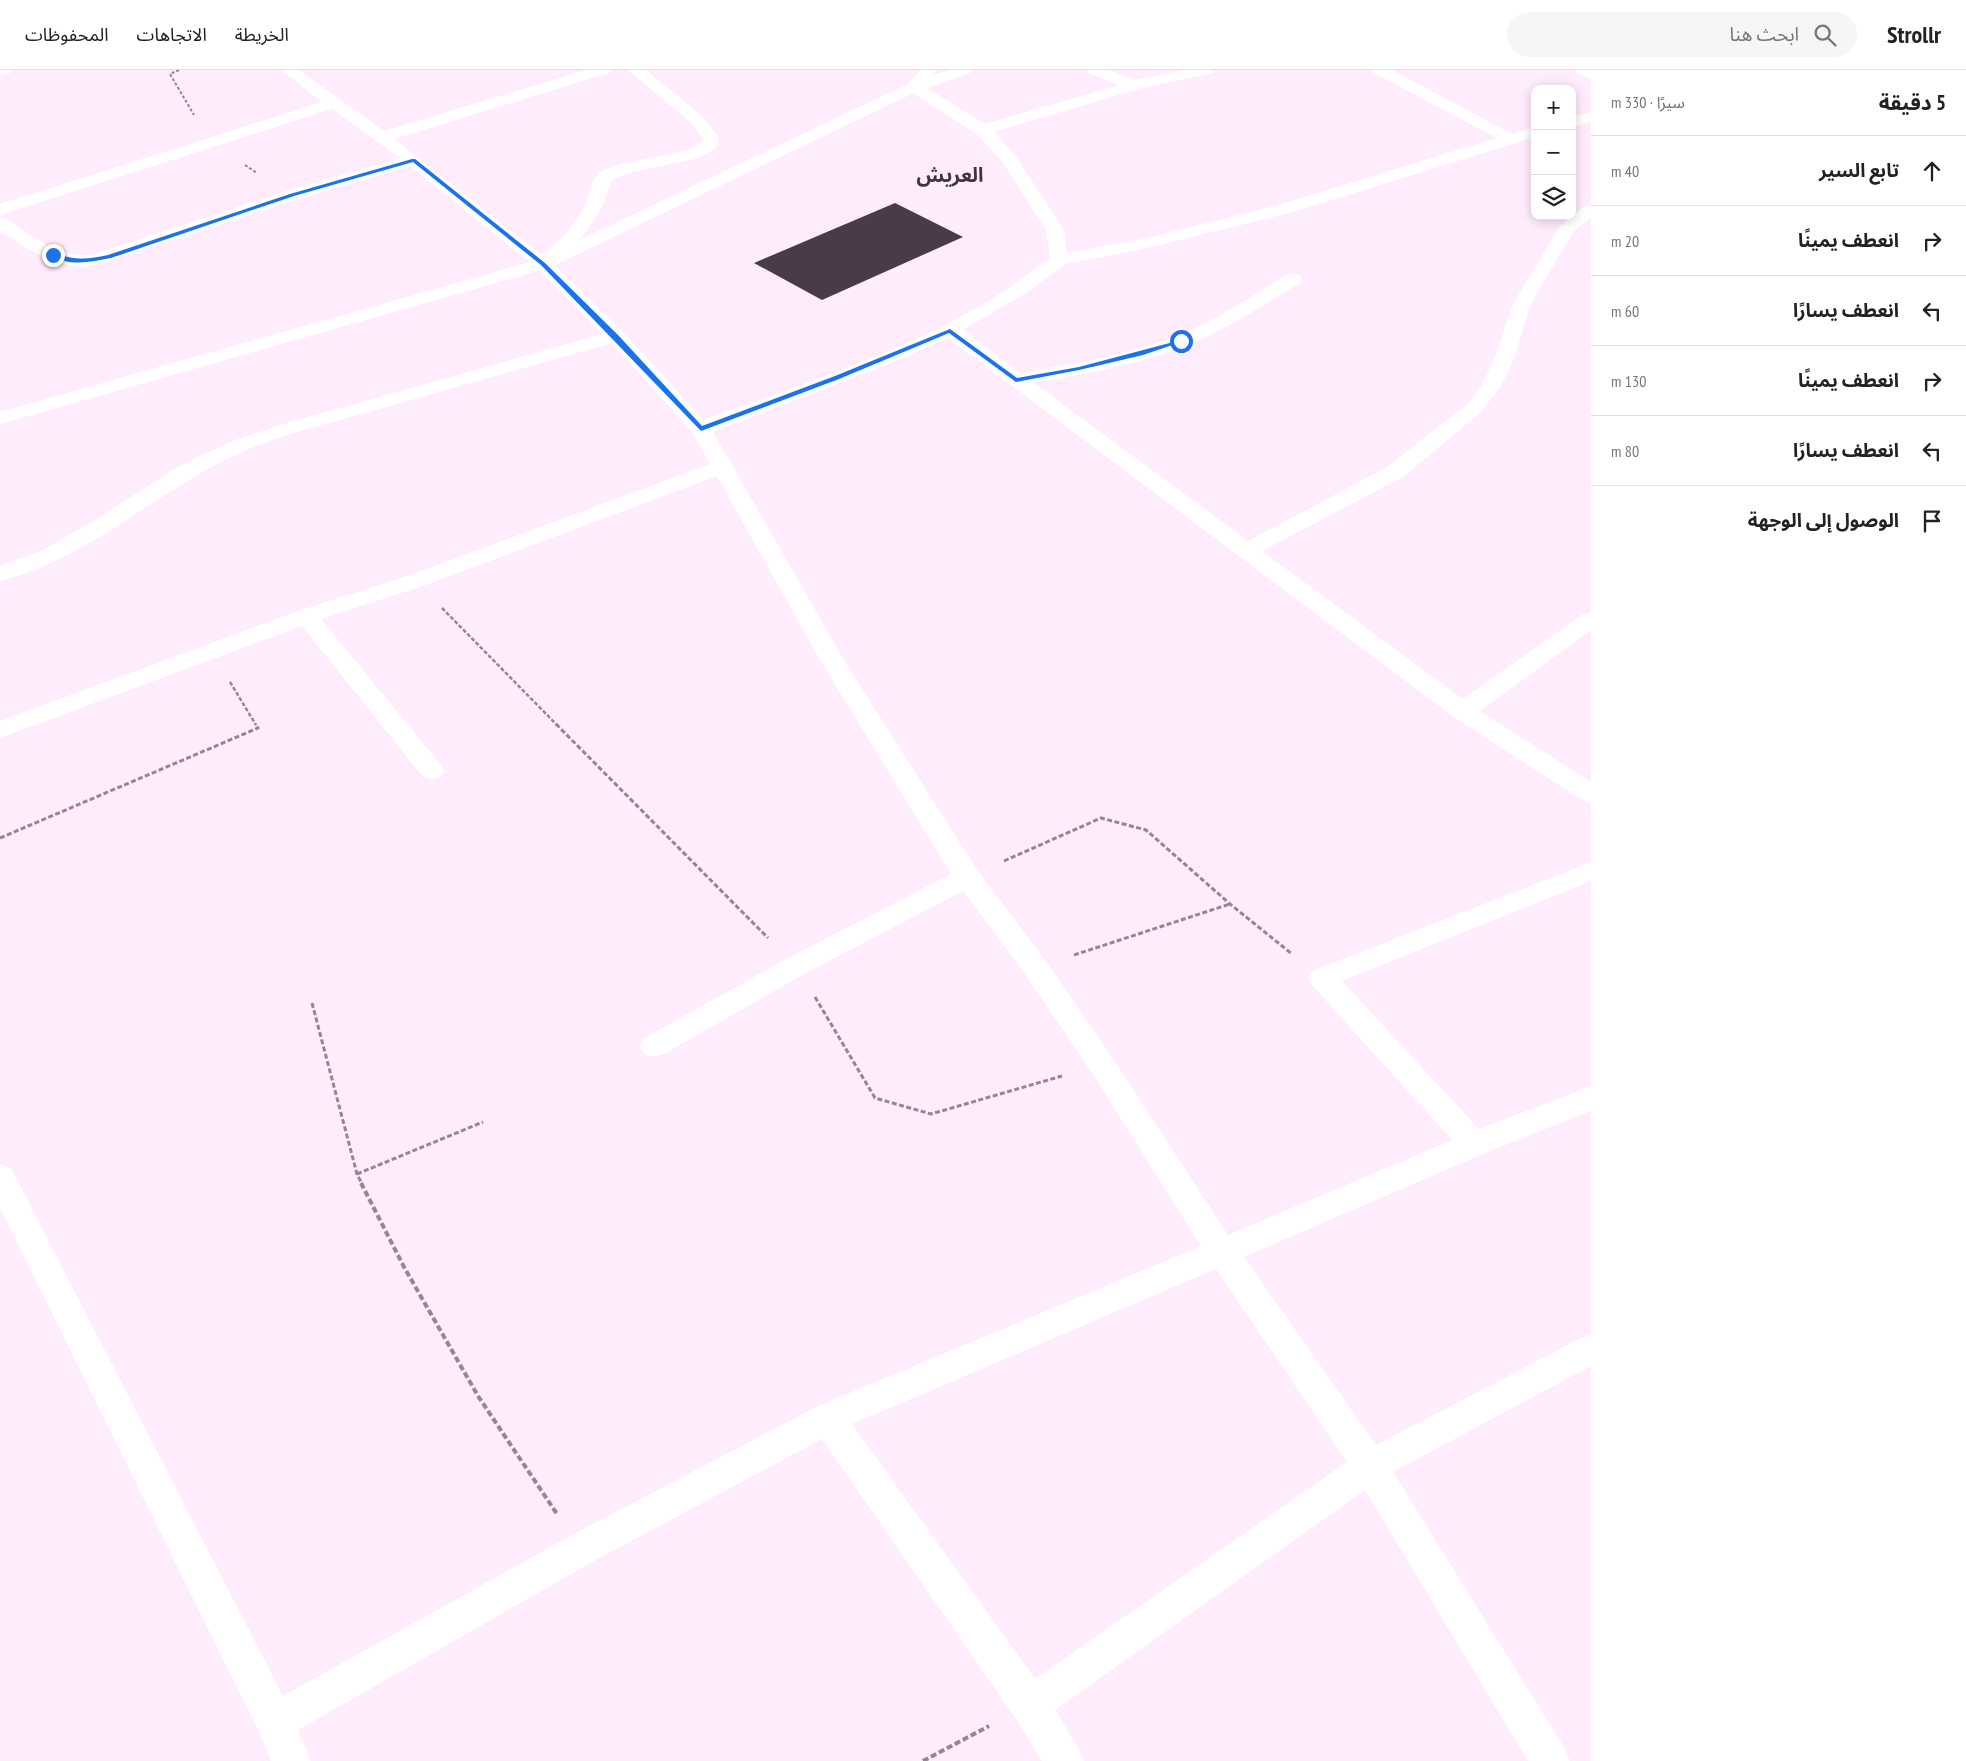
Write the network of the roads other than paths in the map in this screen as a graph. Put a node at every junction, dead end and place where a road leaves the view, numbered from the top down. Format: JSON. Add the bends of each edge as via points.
{"nodes":[{"id":1,"x":4,"y":70,"type":"edge"},
{"id":2,"x":289,"y":70,"type":"edge"},
{"id":3,"x":603,"y":70,"type":"edge"},
{"id":4,"x":636,"y":70,"type":"edge"},
{"id":5,"x":928,"y":70,"type":"edge"},
{"id":6,"x":964,"y":70,"type":"edge"},
{"id":7,"x":1094,"y":70,"type":"edge"},
{"id":8,"x":1207,"y":70,"type":"edge"},
{"id":9,"x":1380,"y":70,"type":"edge"},
{"id":10,"x":1583,"y":70,"type":"edge"},
{"id":11,"x":0,"y":71,"type":"edge"},
{"id":12,"x":1591,"y":74,"type":"edge"},
{"id":13,"x":1135,"y":86,"type":"junction"},
{"id":14,"x":914,"y":87,"type":"junction"},
{"id":15,"x":334,"y":103,"type":"junction"},
{"id":16,"x":1591,"y":117,"type":"edge"},
{"id":17,"x":1576,"y":121,"type":"edge"},
{"id":18,"x":983,"y":130,"type":"junction"},
{"id":19,"x":1531,"y":133,"type":"edge"},
{"id":20,"x":382,"y":137,"type":"junction"},
{"id":21,"x":1510,"y":139,"type":"junction"},
{"id":22,"x":413,"y":160,"type":"junction"},
{"id":23,"x":0,"y":210,"type":"edge"},
{"id":24,"x":1591,"y":210,"type":"edge"},
{"id":25,"x":0,"y":223,"type":"edge"},
{"id":26,"x":1059,"y":260,"type":"junction"},
{"id":27,"x":543,"y":264,"type":"junction"},
{"id":28,"x":1293,"y":279,"type":"dead end"},
{"id":29,"x":950,"y":330,"type":"junction"},
{"id":30,"x":616,"y":336,"type":"junction"},
{"id":31,"x":1016,"y":380,"type":"junction"},
{"id":32,"x":0,"y":418,"type":"edge"},
{"id":33,"x":701,"y":429,"type":"junction"},
{"id":34,"x":721,"y":467,"type":"junction"},
{"id":35,"x":1245,"y":551,"type":"junction"},
{"id":36,"x":0,"y":574,"type":"edge"},
{"id":37,"x":306,"y":616,"type":"junction"},
{"id":38,"x":1591,"y":619,"type":"edge"},
{"id":39,"x":1463,"y":711,"type":"junction"},
{"id":40,"x":0,"y":730,"type":"edge"},
{"id":41,"x":432,"y":771,"type":"dead end"},
{"id":42,"x":1591,"y":794,"type":"edge"},
{"id":43,"x":1591,"y":871,"type":"edge"},
{"id":44,"x":968,"y":877,"type":"junction"},
{"id":45,"x":654,"y":1046,"type":"dead end"},
{"id":46,"x":1591,"y":1098,"type":"edge"},
{"id":47,"x":1474,"y":1144,"type":"junction"},
{"id":48,"x":0,"y":1177,"type":"edge"},
{"id":49,"x":1222,"y":1252,"type":"junction"},
{"id":50,"x":1591,"y":1348,"type":"edge"},
{"id":51,"x":828,"y":1418,"type":"junction"},
{"id":52,"x":1370,"y":1466,"type":"junction"},
{"id":53,"x":1030,"y":1705,"type":"junction"},
{"id":54,"x":275,"y":1722,"type":"junction"},
{"id":55,"x":291,"y":1761,"type":"edge"},
{"id":56,"x":1064,"y":1761,"type":"edge"},
{"id":57,"x":1550,"y":1761,"type":"edge"}],
"edges":[{"from":1,"to":11,"type":"street"},
{"from":2,"to":15,"type":"street"},
{"from":3,"to":20,"type":"street"},
{"from":4,"to":27,"type":"street","via":[[695,118],[710,137],[710,144],[692,154],[618,170],[606,176],[593,207],[577,232]]},
{"from":5,"to":14,"type":"street"},
{"from":6,"to":14,"type":"street"},
{"from":7,"to":13,"type":"street"},
{"from":8,"to":13,"type":"street"},
{"from":9,"to":21,"type":"street"},
{"from":10,"to":12,"type":"street"},
{"from":13,"to":18,"type":"street"},
{"from":14,"to":18,"type":"street"},
{"from":14,"to":27,"type":"street"},
{"from":15,"to":20,"type":"street"},
{"from":15,"to":23,"type":"street"},
{"from":16,"to":17,"type":"street"},
{"from":18,"to":26,"type":"street","via":[[1009,159],[1037,199],[1055,230]]},
{"from":19,"to":21,"type":"street"},
{"from":20,"to":22,"type":"street"},
{"from":21,"to":26,"type":"street","via":[[1284,209],[1146,243]]},
{"from":22,"to":25,"type":"street","via":[[87,261],[53,255]]},
{"from":22,"to":27,"type":"street"},
{"from":24,"to":35,"type":"street","via":[[1568,227],[1539,274],[1521,306],[1491,386],[1473,409],[1395,472]]},
{"from":26,"to":29,"type":"street"},
{"from":27,"to":30,"type":"street"},
{"from":27,"to":32,"type":"street"},
{"from":28,"to":31,"type":"street","via":[[1216,325],[1181,341],[1079,369]]},
{"from":29,"to":31,"type":"street"},
{"from":29,"to":33,"type":"street","via":[[837,378]]},
{"from":30,"to":33,"type":"street"},
{"from":30,"to":36,"type":"street","via":[[242,444],[187,471],[48,556]]},
{"from":31,"to":35,"type":"street"},
{"from":33,"to":34,"type":"street"},
{"from":34,"to":37,"type":"street","via":[[415,581]]},
{"from":34,"to":44,"type":"street","via":[[832,660]]},
{"from":35,"to":39,"type":"street"},
{"from":37,"to":40,"type":"street"},
{"from":37,"to":41,"type":"street"},
{"from":38,"to":39,"type":"street"},
{"from":39,"to":42,"type":"street"},
{"from":43,"to":47,"type":"street","via":[[1322,978]]},
{"from":44,"to":45,"type":"street","via":[[796,966]]},
{"from":44,"to":49,"type":"street","via":[[1036,967]]},
{"from":46,"to":47,"type":"street"},
{"from":47,"to":49,"type":"street"},
{"from":48,"to":54,"type":"street"},
{"from":49,"to":51,"type":"street"},
{"from":49,"to":52,"type":"street"},
{"from":50,"to":52,"type":"street"},
{"from":51,"to":53,"type":"street"},
{"from":51,"to":54,"type":"street","via":[[580,1549]]},
{"from":52,"to":53,"type":"street"},
{"from":52,"to":57,"type":"street"},
{"from":53,"to":56,"type":"street"},
{"from":54,"to":55,"type":"street"}]}
